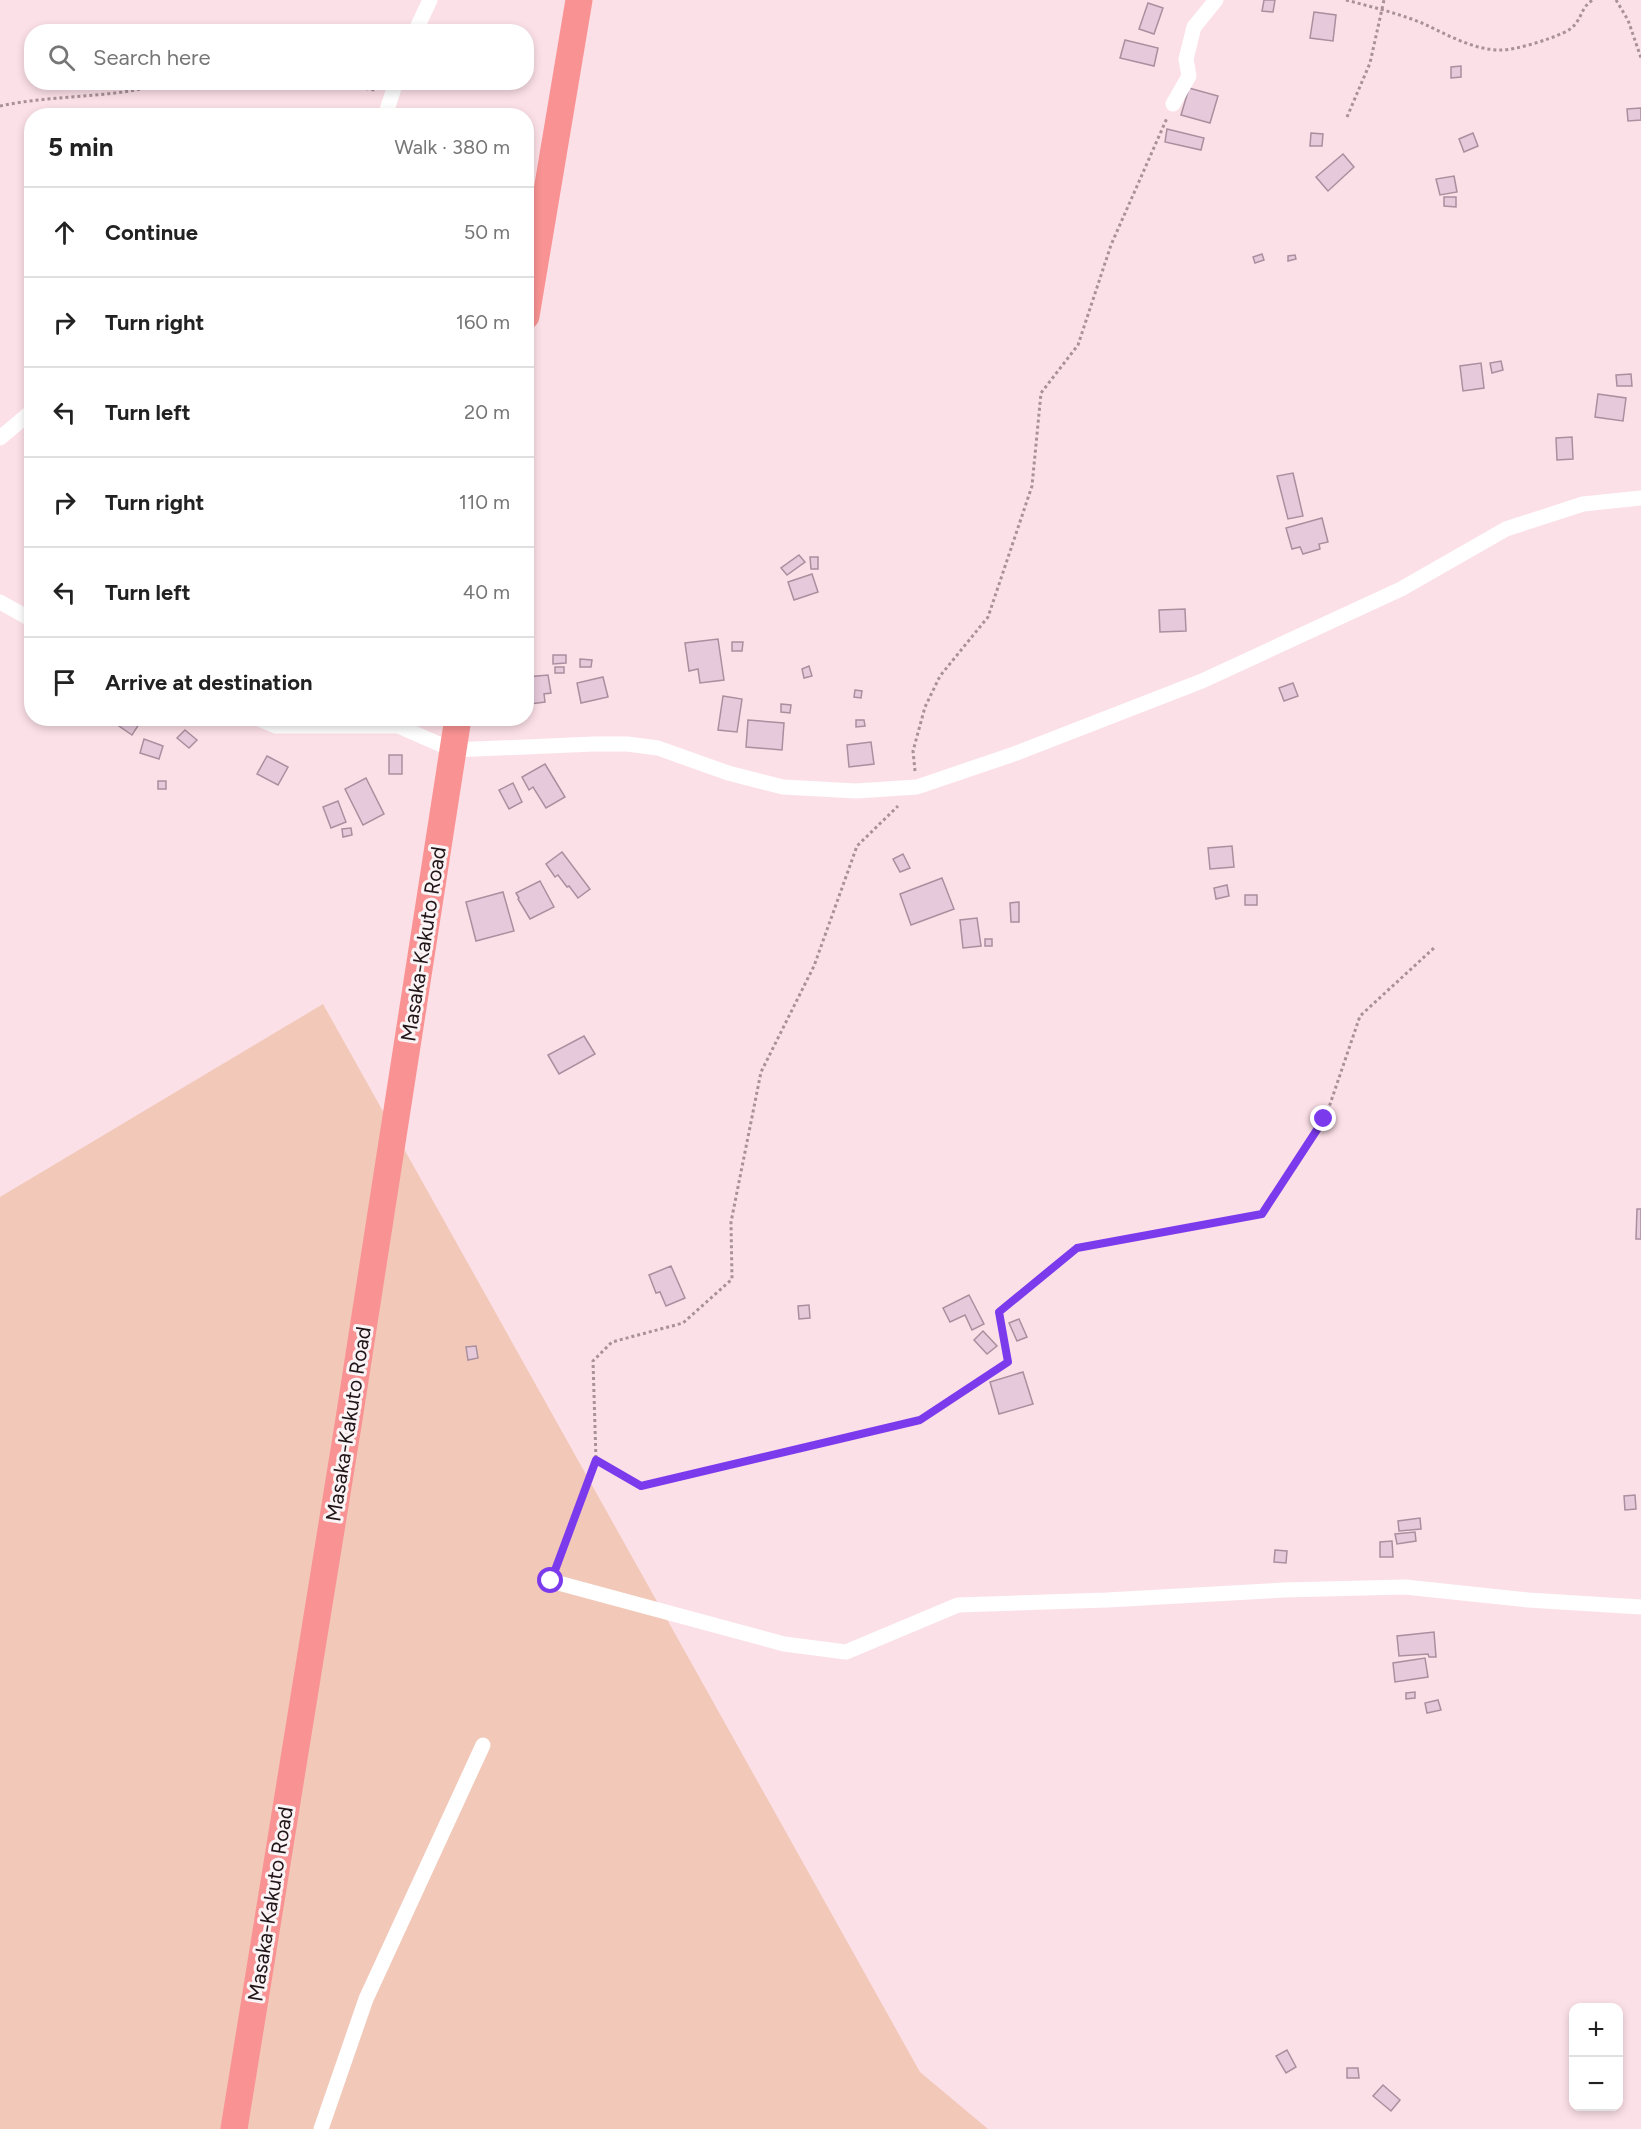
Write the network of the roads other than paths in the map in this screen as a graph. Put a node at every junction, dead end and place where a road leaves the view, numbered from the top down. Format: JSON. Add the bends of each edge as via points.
{"nodes":[{"id":1,"x":430,"y":0,"type":"edge"},
{"id":2,"x":579,"y":0,"type":"edge"},
{"id":3,"x":1216,"y":0,"type":"edge"},
{"id":4,"x":419,"y":24,"type":"edge"},
{"id":5,"x":393,"y":90,"type":"edge"},
{"id":6,"x":1173,"y":104,"type":"road end"},
{"id":7,"x":387,"y":108,"type":"edge"},
{"id":8,"x":534,"y":268,"type":"edge"},
{"id":9,"x":24,"y":418,"type":"edge"},
{"id":10,"x":0,"y":438,"type":"edge"},
{"id":11,"x":1641,"y":498,"type":"edge"},
{"id":12,"x":0,"y":602,"type":"edge"},
{"id":13,"x":24,"y":616,"type":"edge"},
{"id":14,"x":405,"y":726,"type":"edge"},
{"id":15,"x":457,"y":726,"type":"edge"},
{"id":16,"x":453,"y":750,"type":"junction"},
{"id":17,"x":551,"y":1581,"type":"road end"},
{"id":18,"x":1641,"y":1607,"type":"edge"},
{"id":19,"x":483,"y":1745,"type":"dead end"},
{"id":20,"x":234,"y":2129,"type":"edge"},
{"id":21,"x":321,"y":2129,"type":"edge"}],
"edges":[{"from":1,"to":4,"type":"street"},
{"from":2,"to":8,"type":"highway"},
{"from":3,"to":6,"type":"street","via":[[1194,27],[1186,59],[1189,76]]},
{"from":5,"to":7,"type":"street"},
{"from":9,"to":10,"type":"street"},
{"from":11,"to":16,"type":"street","via":[[1582,504],[1506,529],[1401,588],[1202,681],[917,787],[856,791],[783,787],[705,766],[658,748],[627,744]]},
{"from":12,"to":13,"type":"street"},
{"from":14,"to":16,"type":"street"},
{"from":15,"to":16,"type":"highway","name":"Masaka-Kakuto Road"},
{"from":16,"to":20,"type":"highway","name":"Masaka-Kakuto Road"},
{"from":17,"to":18,"type":"street","via":[[784,1644],[846,1652],[958,1605],[1405,1587]]},
{"from":19,"to":21,"type":"street","via":[[366,1999]]}]}
